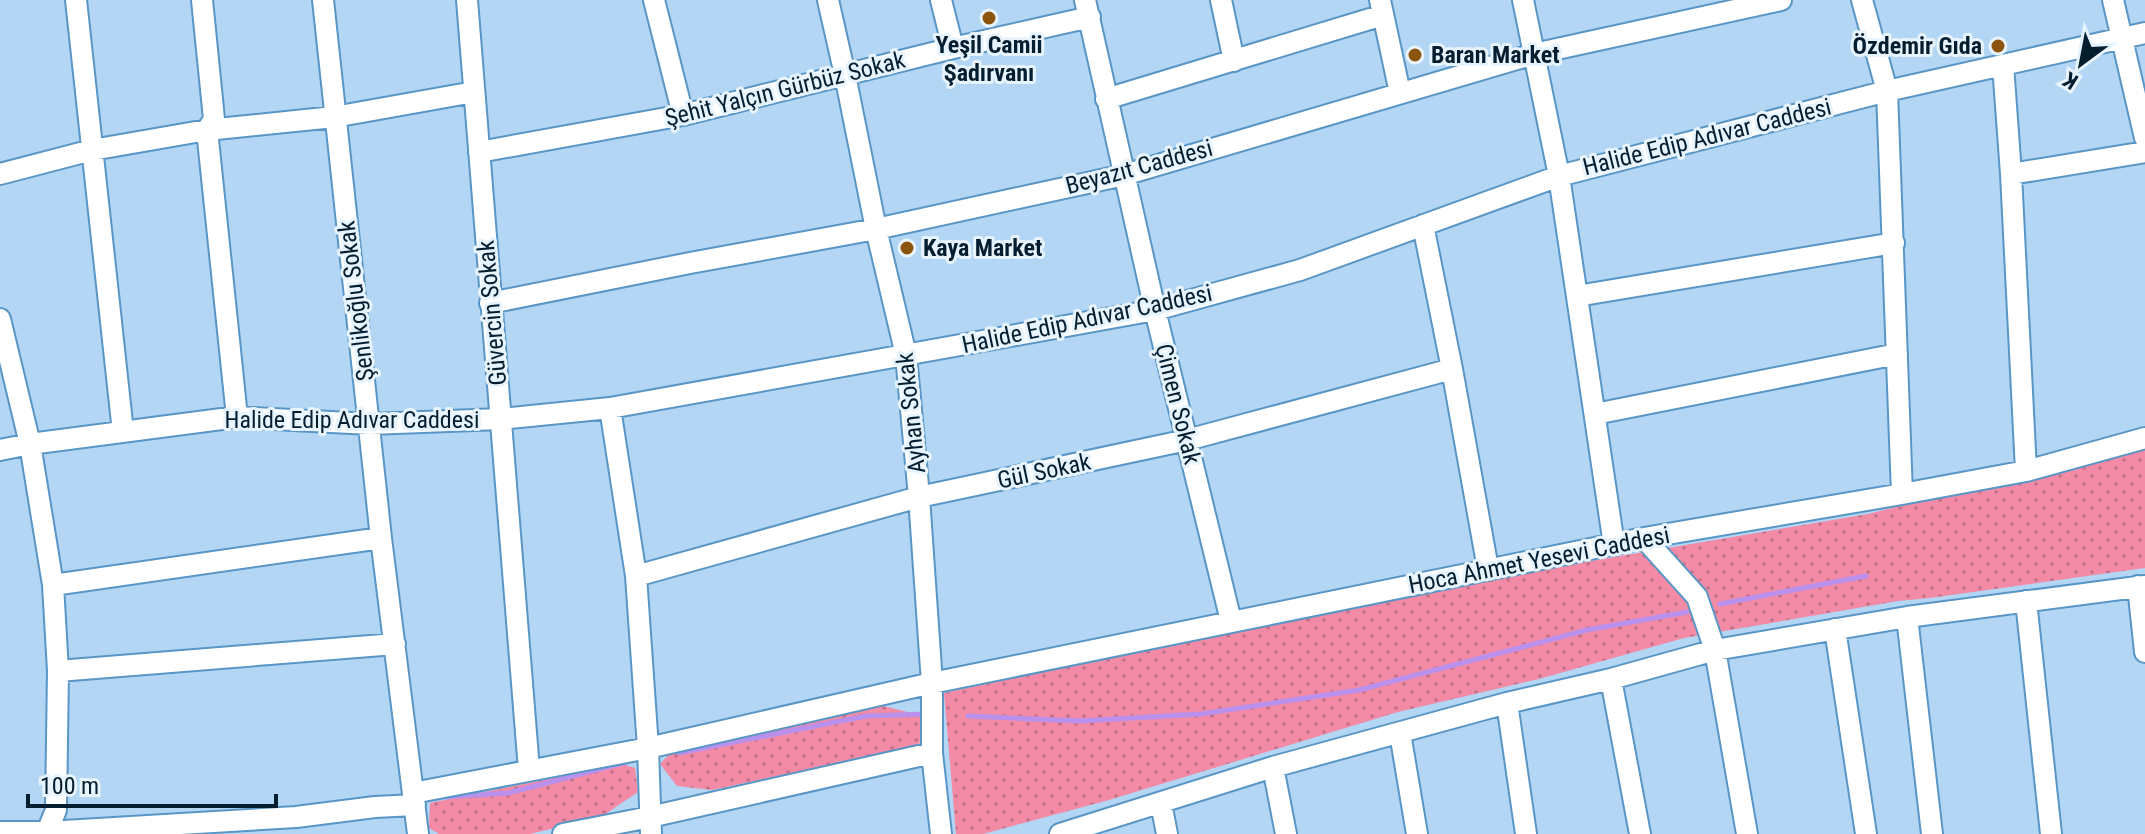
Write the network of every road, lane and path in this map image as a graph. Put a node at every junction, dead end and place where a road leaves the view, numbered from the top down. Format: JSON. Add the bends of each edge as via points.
{"nodes":[{"id":1,"x":76,"y":0,"type":"edge"},
{"id":2,"x":202,"y":0,"type":"edge"},
{"id":3,"x":323,"y":0,"type":"edge"},
{"id":4,"x":467,"y":0,"type":"edge"},
{"id":5,"x":654,"y":0,"type":"edge"},
{"id":6,"x":828,"y":0,"type":"edge"},
{"id":7,"x":941,"y":0,"type":"edge"},
{"id":8,"x":1221,"y":0,"type":"edge"},
{"id":9,"x":1523,"y":0,"type":"edge"},
{"id":10,"x":1781,"y":0,"type":"edge"},
{"id":11,"x":1862,"y":0,"type":"edge"},
{"id":12,"x":2113,"y":0,"type":"edge"},
{"id":13,"x":1087,"y":8,"type":"edge"},
{"id":14,"x":1382,"y":8,"type":"edge"},
{"id":15,"x":2145,"y":33,"type":"edge"},
{"id":16,"x":2120,"y":38,"type":"junction"},
{"id":17,"x":953,"y":48,"type":"junction"},
{"id":18,"x":1534,"y":54,"type":"junction"},
{"id":19,"x":1234,"y":61,"type":"junction"},
{"id":20,"x":2003,"y":65,"type":"junction"},
{"id":21,"x":845,"y":75,"type":"junction"},
{"id":22,"x":1887,"y":91,"type":"junction"},
{"id":23,"x":474,"y":92,"type":"junction"},
{"id":24,"x":1400,"y":93,"type":"junction"},
{"id":25,"x":1106,"y":99,"type":"junction"},
{"id":26,"x":683,"y":115,"type":"junction"},
{"id":27,"x":334,"y":117,"type":"junction"},
{"id":28,"x":207,"y":130,"type":"junction"},
{"id":29,"x":2145,"y":139,"type":"edge"},
{"id":30,"x":92,"y":150,"type":"junction"},
{"id":31,"x":479,"y":152,"type":"junction"},
{"id":32,"x":0,"y":174,"type":"edge"},
{"id":33,"x":2011,"y":174,"type":"junction"},
{"id":34,"x":1124,"y":175,"type":"junction"},
{"id":35,"x":1559,"y":176,"type":"junction"},
{"id":36,"x":1423,"y":225,"type":"junction"},
{"id":37,"x":876,"y":229,"type":"junction"},
{"id":38,"x":1894,"y":243,"type":"junction"},
{"id":39,"x":1577,"y":296,"type":"junction"},
{"id":40,"x":490,"y":303,"type":"junction"},
{"id":41,"x":1155,"y":310,"type":"junction"},
{"id":42,"x":0,"y":319,"type":"edge"},
{"id":43,"x":1897,"y":354,"type":"junction"},
{"id":44,"x":906,"y":355,"type":"junction"},
{"id":45,"x":1452,"y":369,"type":"junction"},
{"id":46,"x":610,"y":408,"type":"junction"},
{"id":47,"x":1595,"y":414,"type":"junction"},
{"id":48,"x":237,"y":417,"type":"junction"},
{"id":49,"x":501,"y":419,"type":"junction"},
{"id":50,"x":370,"y":424,"type":"junction"},
{"id":51,"x":123,"y":432,"type":"junction"},
{"id":52,"x":2145,"y":438,"type":"edge"},
{"id":53,"x":1187,"y":440,"type":"junction"},
{"id":54,"x":30,"y":444,"type":"junction"},
{"id":55,"x":0,"y":450,"type":"edge"},
{"id":56,"x":2026,"y":471,"type":"junction"},
{"id":57,"x":1902,"y":494,"type":"junction"},
{"id":58,"x":919,"y":497,"type":"junction"},
{"id":59,"x":381,"y":538,"type":"junction"},
{"id":60,"x":1644,"y":538,"type":"junction"},
{"id":61,"x":1614,"y":545,"type":"junction"},
{"id":62,"x":1488,"y":569,"type":"junction"},
{"id":63,"x":636,"y":576,"type":"junction"},
{"id":64,"x":53,"y":585,"type":"junction"},
{"id":65,"x":2142,"y":586,"type":"edge"},
{"id":66,"x":2026,"y":601,"type":"junction"},
{"id":67,"x":1907,"y":617,"type":"junction"},
{"id":68,"x":1231,"y":621,"type":"junction"},
{"id":69,"x":1835,"y":629,"type":"junction"},
{"id":70,"x":395,"y":644,"type":"junction"},
{"id":71,"x":1715,"y":650,"type":"junction"},
{"id":72,"x":2145,"y":652,"type":"edge"},
{"id":73,"x":58,"y":671,"type":"junction"},
{"id":74,"x":1611,"y":679,"type":"junction"},
{"id":75,"x":932,"y":683,"type":"junction"},
{"id":76,"x":1507,"y":703,"type":"junction"},
{"id":77,"x":1400,"y":733,"type":"junction"},
{"id":78,"x":648,"y":748,"type":"junction"},
{"id":79,"x":932,"y":753,"type":"junction"},
{"id":80,"x":1273,"y":767,"type":"junction"},
{"id":81,"x":529,"y":770,"type":"junction"},
{"id":82,"x":414,"y":799,"type":"junction"},
{"id":83,"x":1161,"y":803,"type":"junction"},
{"id":84,"x":651,"y":825,"type":"edge"},
{"id":85,"x":257,"y":826,"type":"edge"},
{"id":86,"x":0,"y":832,"type":"edge"},
{"id":87,"x":48,"y":833,"type":"edge"},
{"id":88,"x":418,"y":834,"type":"edge"},
{"id":89,"x":563,"y":834,"type":"edge"},
{"id":90,"x":941,"y":834,"type":"edge"},
{"id":91,"x":1060,"y":834,"type":"edge"},
{"id":92,"x":1167,"y":834,"type":"edge"},
{"id":93,"x":1286,"y":834,"type":"edge"},
{"id":94,"x":1417,"y":834,"type":"edge"},
{"id":95,"x":1526,"y":834,"type":"edge"},
{"id":96,"x":1640,"y":834,"type":"edge"},
{"id":97,"x":1747,"y":834,"type":"edge"},
{"id":98,"x":1866,"y":834,"type":"edge"},
{"id":99,"x":1932,"y":834,"type":"edge"},
{"id":100,"x":2051,"y":834,"type":"edge"}],
"edges":[{"from":1,"to":30,"type":"street"},
{"from":2,"to":28,"type":"street","via":[[214,119]]},
{"from":3,"to":27,"type":"street","name":"Şenlikoğlu Sokak"},
{"from":4,"to":23,"type":"street","name":"Güvercin Sokak"},
{"from":5,"to":26,"type":"street"},
{"from":6,"to":21,"type":"street","name":"Ayhan Sokak"},
{"from":7,"to":17,"type":"street"},
{"from":8,"to":19,"type":"street"},
{"from":9,"to":18,"type":"street"},
{"from":10,"to":18,"type":"street","name":"Beyazıt Caddesi"},
{"from":11,"to":22,"type":"street"},
{"from":12,"to":16,"type":"street"},
{"from":13,"to":17,"type":"street","name":"Şehit Yalçın Gürbüz Sokak"},
{"from":13,"to":25,"type":"street","name":"Çimen Sokak"},
{"from":14,"to":19,"type":"street"},
{"from":14,"to":24,"type":"street"},
{"from":15,"to":16,"type":"street","name":"Halide Edip Adıvar Caddesi"},
{"from":16,"to":20,"type":"street","name":"Halide Edip Adıvar Caddesi"},
{"from":16,"to":29,"type":"street"},
{"from":17,"to":21,"type":"street","name":"Şehit Yalçın Gürbüz Sokak"},
{"from":18,"to":24,"type":"street","name":"Beyazıt Caddesi"},
{"from":18,"to":35,"type":"street"},
{"from":19,"to":25,"type":"street"},
{"from":20,"to":22,"type":"street","name":"Halide Edip Adıvar Caddesi"},
{"from":20,"to":33,"type":"street"},
{"from":21,"to":26,"type":"street","name":"Şehit Yalçın Gürbüz Sokak"},
{"from":21,"to":37,"type":"street","name":"Ayhan Sokak"},
{"from":22,"to":35,"type":"street","name":"Halide Edip Adıvar Caddesi"},
{"from":22,"to":38,"type":"street"},
{"from":23,"to":27,"type":"street"},
{"from":23,"to":31,"type":"street","name":"Güvercin Sokak"},
{"from":24,"to":34,"type":"street","name":"Beyazıt Caddesi"},
{"from":25,"to":34,"type":"street","name":"Çimen Sokak"},
{"from":26,"to":31,"type":"street","name":"Şehit Yalçın Gürbüz Sokak"},
{"from":27,"to":28,"type":"street"},
{"from":27,"to":50,"type":"street","name":"Şenlikoğlu Sokak"},
{"from":28,"to":30,"type":"street"},
{"from":28,"to":48,"type":"street"},
{"from":29,"to":33,"type":"street"},
{"from":30,"to":32,"type":"street"},
{"from":30,"to":51,"type":"street"},
{"from":31,"to":40,"type":"street","name":"Güvercin Sokak"},
{"from":33,"to":56,"type":"street"},
{"from":34,"to":37,"type":"street","name":"Beyazıt Caddesi"},
{"from":34,"to":41,"type":"street","name":"Çimen Sokak"},
{"from":35,"to":36,"type":"street","name":"Halide Edip Adıvar Caddesi"},
{"from":35,"to":39,"type":"street"},
{"from":36,"to":41,"type":"street","name":"Halide Edip Adıvar Caddesi","via":[[1300,270]]},
{"from":36,"to":45,"type":"street"},
{"from":37,"to":40,"type":"street","name":"Beyazıt Caddesi"},
{"from":37,"to":44,"type":"street","name":"Ayhan Sokak"},
{"from":38,"to":39,"type":"street"},
{"from":38,"to":43,"type":"street"},
{"from":39,"to":47,"type":"street"},
{"from":40,"to":49,"type":"street","name":"Güvercin Sokak"},
{"from":41,"to":44,"type":"street","name":"Halide Edip Adıvar Caddesi"},
{"from":41,"to":53,"type":"street","name":"Çimen Sokak"},
{"from":42,"to":54,"type":"street"},
{"from":43,"to":47,"type":"street"},
{"from":43,"to":57,"type":"street"},
{"from":44,"to":46,"type":"street","name":"Halide Edip Adıvar Caddesi"},
{"from":44,"to":58,"type":"street","name":"Ayhan Sokak"},
{"from":45,"to":53,"type":"street","name":"Gül Sokak"},
{"from":45,"to":62,"type":"street"},
{"from":46,"to":49,"type":"street","name":"Halide Edip Adıvar Caddesi"},
{"from":46,"to":63,"type":"street"},
{"from":47,"to":61,"type":"street"},
{"from":48,"to":50,"type":"street","name":"Halide Edip Adıvar Caddesi"},
{"from":48,"to":51,"type":"street","name":"Halide Edip Adıvar Caddesi"},
{"from":49,"to":50,"type":"street","name":"Halide Edip Adıvar Caddesi"},
{"from":49,"to":81,"type":"street","name":"Güvercin Sokak"},
{"from":50,"to":59,"type":"street","name":"Şenlikoğlu Sokak"},
{"from":51,"to":54,"type":"street","name":"Halide Edip Adıvar Caddesi"},
{"from":52,"to":56,"type":"street","name":"Hoca Ahmet Yesevi Caddesi"},
{"from":53,"to":58,"type":"street","name":"Gül Sokak"},
{"from":53,"to":68,"type":"street","name":"Çimen Sokak"},
{"from":54,"to":55,"type":"street","name":"Halide Edip Adıvar Caddesi"},
{"from":54,"to":64,"type":"street"},
{"from":56,"to":57,"type":"street","name":"Hoca Ahmet Yesevi Caddesi"},
{"from":57,"to":60,"type":"street","name":"Hoca Ahmet Yesevi Caddesi"},
{"from":58,"to":63,"type":"street","name":"Gül Sokak"},
{"from":58,"to":75,"type":"street","name":"Ayhan Sokak"},
{"from":59,"to":64,"type":"street"},
{"from":59,"to":70,"type":"street","name":"Şenlikoğlu Sokak"},
{"from":60,"to":61,"type":"street","name":"Hoca Ahmet Yesevi Caddesi"},
{"from":60,"to":71,"type":"street","via":[[1697,597]]},
{"from":61,"to":62,"type":"street","name":"Hoca Ahmet Yesevi Caddesi"},
{"from":62,"to":68,"type":"street","name":"Hoca Ahmet Yesevi Caddesi"},
{"from":63,"to":78,"type":"street"},
{"from":64,"to":73,"type":"street"},
{"from":65,"to":66,"type":"street"},
{"from":65,"to":72,"type":"street"},
{"from":66,"to":67,"type":"street"},
{"from":66,"to":100,"type":"street"},
{"from":67,"to":69,"type":"street"},
{"from":67,"to":99,"type":"street"},
{"from":68,"to":75,"type":"street","name":"Hoca Ahmet Yesevi Caddesi"},
{"from":69,"to":71,"type":"street"},
{"from":69,"to":98,"type":"street"},
{"from":70,"to":73,"type":"street"},
{"from":70,"to":82,"type":"street","name":"Şenlikoğlu Sokak"},
{"from":71,"to":74,"type":"street"},
{"from":71,"to":97,"type":"street"},
{"from":73,"to":87,"type":"street","via":[[56,810]]},
{"from":74,"to":76,"type":"street"},
{"from":74,"to":96,"type":"street"},
{"from":75,"to":78,"type":"street","name":"Hoca Ahmet Yesevi Caddesi"},
{"from":75,"to":79,"type":"street","name":"Ayhan Sokak"},
{"from":76,"to":77,"type":"street"},
{"from":76,"to":95,"type":"street"},
{"from":77,"to":80,"type":"street"},
{"from":77,"to":94,"type":"street"},
{"from":78,"to":81,"type":"street","name":"Hoca Ahmet Yesevi Caddesi"},
{"from":78,"to":84,"type":"street"},
{"from":79,"to":84,"type":"street"},
{"from":79,"to":90,"type":"street","name":"Ayhan Sokak"},
{"from":80,"to":83,"type":"street"},
{"from":80,"to":93,"type":"street"},
{"from":81,"to":82,"type":"street","name":"Hoca Ahmet Yesevi Caddesi"},
{"from":82,"to":85,"type":"street","name":"Hoca Ahmet Yesevi Caddesi"},
{"from":82,"to":88,"type":"street","name":"Şenlikoğlu Sokak"},
{"from":83,"to":91,"type":"street"},
{"from":83,"to":92,"type":"street"},
{"from":84,"to":89,"type":"street"},
{"from":85,"to":87,"type":"street","name":"Hoca Ahmet Yesevi Caddesi"},
{"from":86,"to":87,"type":"street","name":"Hoca Ahmet Yesevi Caddesi"}]}
